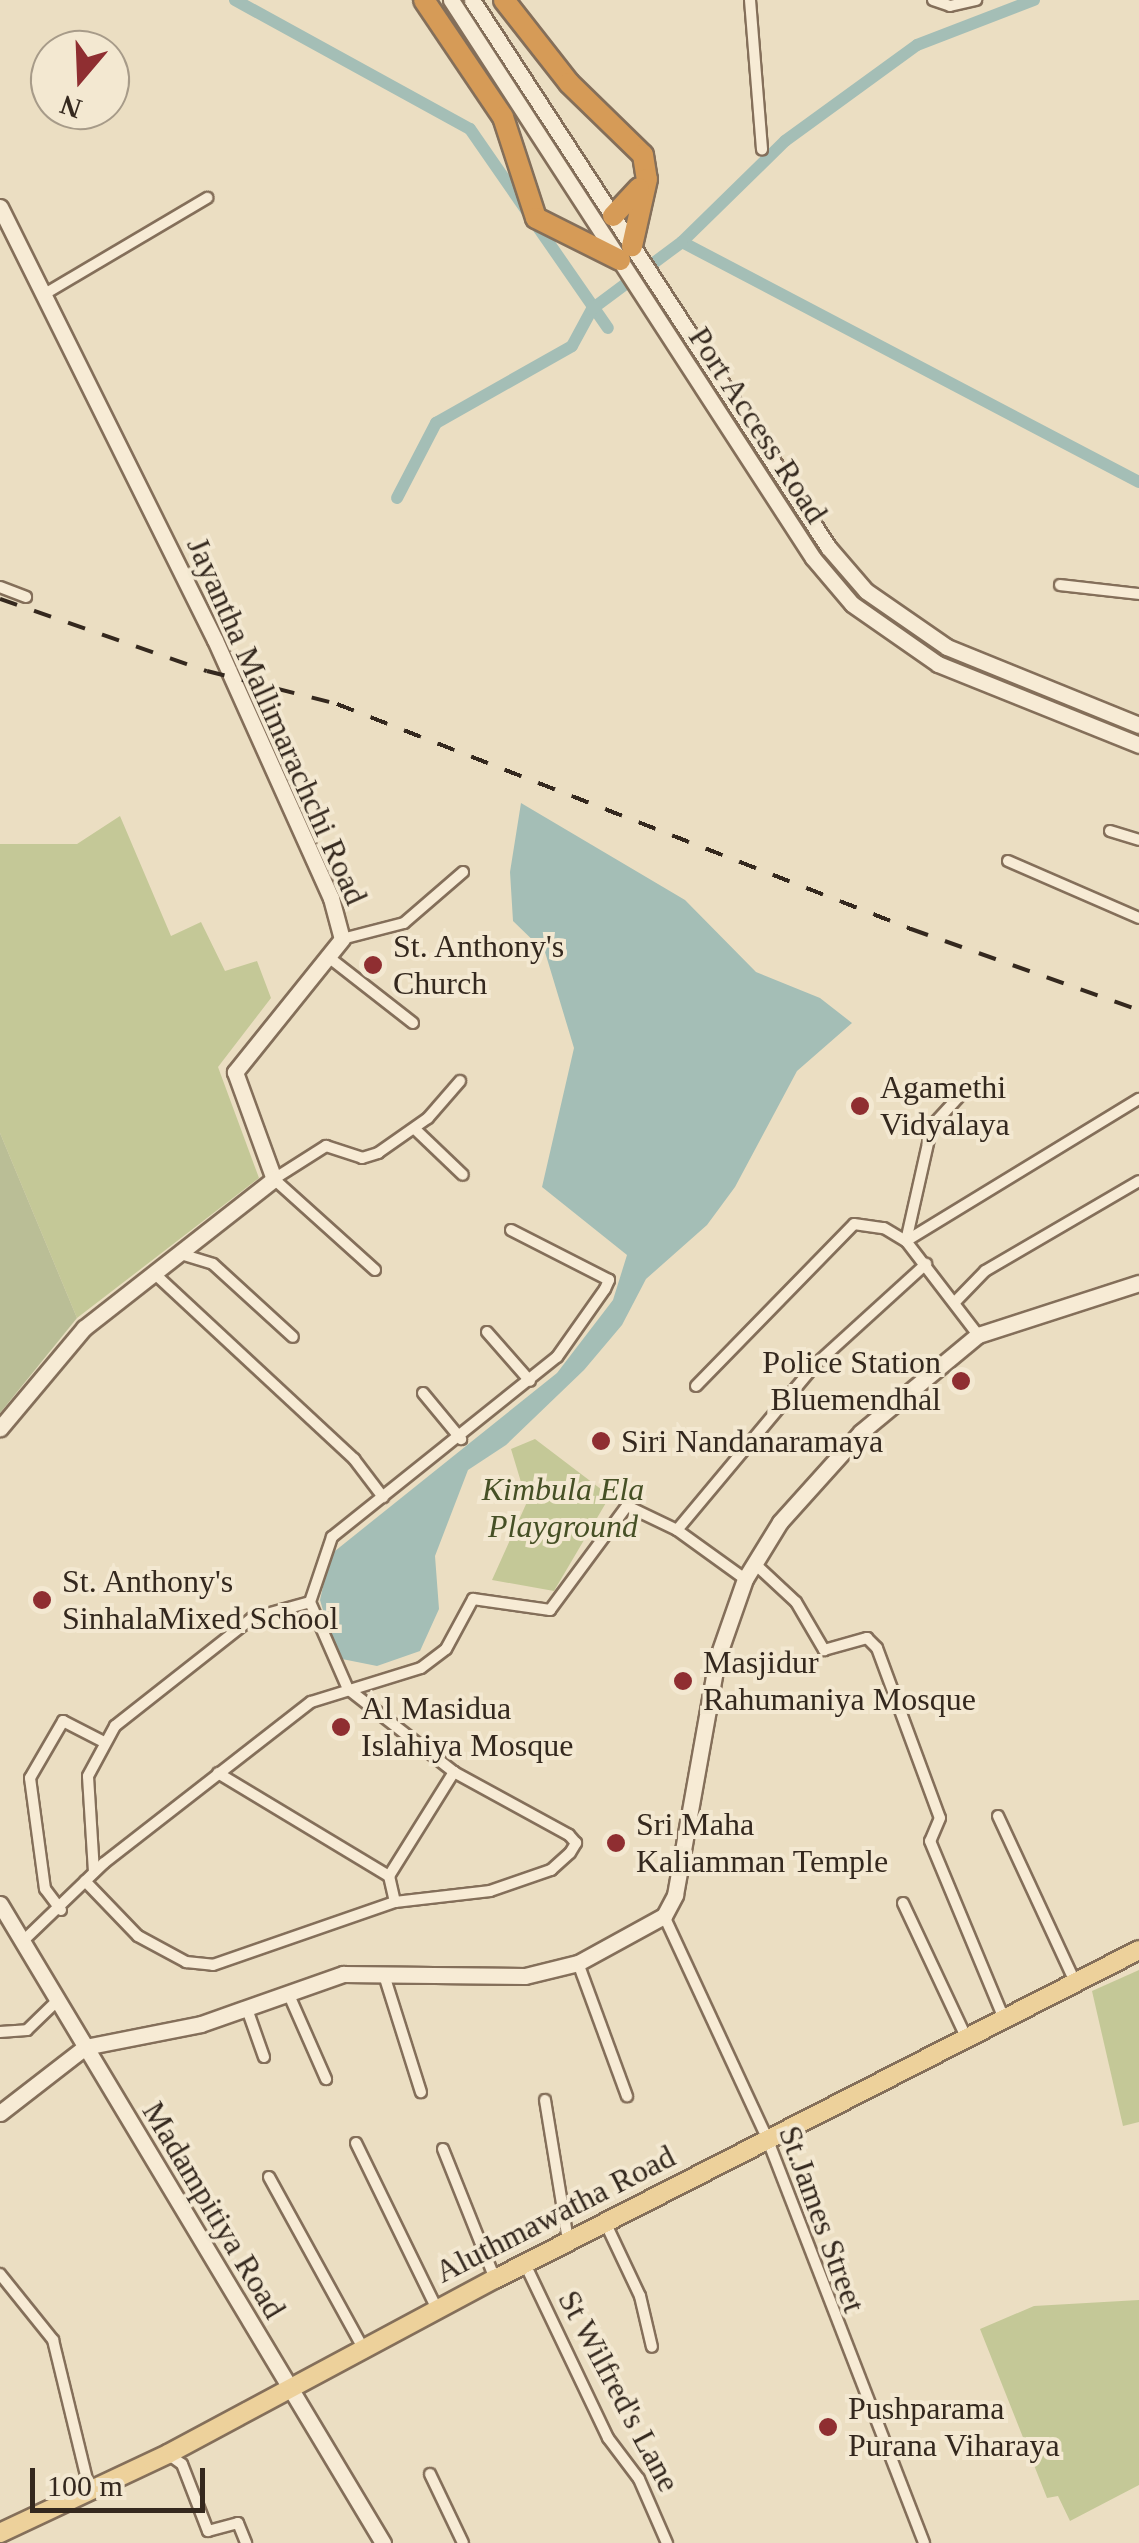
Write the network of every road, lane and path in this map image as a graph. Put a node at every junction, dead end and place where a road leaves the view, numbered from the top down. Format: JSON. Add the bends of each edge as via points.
{"nodes":[{"id":1,"x":424,"y":0,"type":"edge"},
{"id":2,"x":451,"y":0,"type":"edge"},
{"id":3,"x":472,"y":0,"type":"edge"},
{"id":4,"x":504,"y":0,"type":"edge"},
{"id":5,"x":750,"y":0,"type":"edge"},
{"id":6,"x":933,"y":0,"type":"edge"},
{"id":7,"x":976,"y":0,"type":"edge"},
{"id":8,"x":762,"y":150,"type":"dead end"},
{"id":9,"x":646,"y":167,"type":"junction"},
{"id":10,"x":207,"y":198,"type":"dead end"},
{"id":11,"x":0,"y":207,"type":"edge"},
{"id":12,"x":606,"y":221,"type":"junction"},
{"id":13,"x":575,"y":236,"type":"junction"},
{"id":14,"x":626,"y":253,"type":"junction"},
{"id":15,"x":43,"y":296,"type":"junction"},
{"id":16,"x":1060,"y":586,"type":"dead end"},
{"id":17,"x":0,"y":587,"type":"edge"},
{"id":18,"x":1139,"y":594,"type":"edge"},
{"id":19,"x":26,"y":597,"type":"dead end"},
{"id":20,"x":1139,"y":725,"type":"edge"},
{"id":21,"x":1139,"y":745,"type":"edge"},
{"id":22,"x":1110,"y":831,"type":"dead end"},
{"id":23,"x":1139,"y":840,"type":"edge"},
{"id":24,"x":1008,"y":862,"type":"dead end"},
{"id":25,"x":463,"y":872,"type":"dead end"},
{"id":26,"x":1139,"y":918,"type":"edge"},
{"id":27,"x":342,"y":938,"type":"junction"},
{"id":28,"x":331,"y":959,"type":"junction"},
{"id":29,"x":413,"y":1023,"type":"dead end"},
{"id":30,"x":460,"y":1081,"type":"dead end"},
{"id":31,"x":968,"y":1088,"type":"dead end"},
{"id":32,"x":1139,"y":1099,"type":"edge"},
{"id":33,"x":415,"y":1129,"type":"junction"},
{"id":34,"x":463,"y":1175,"type":"dead end"},
{"id":35,"x":274,"y":1179,"type":"junction"},
{"id":36,"x":1139,"y":1181,"type":"edge"},
{"id":37,"x":510,"y":1230,"type":"dead end"},
{"id":38,"x":906,"y":1241,"type":"junction"},
{"id":39,"x":184,"y":1256,"type":"junction"},
{"id":40,"x":926,"y":1264,"type":"junction"},
{"id":41,"x":375,"y":1270,"type":"dead end"},
{"id":42,"x":155,"y":1274,"type":"junction"},
{"id":43,"x":1139,"y":1283,"type":"edge"},
{"id":44,"x":955,"y":1302,"type":"junction"},
{"id":45,"x":487,"y":1332,"type":"dead end"},
{"id":46,"x":978,"y":1335,"type":"junction"},
{"id":47,"x":293,"y":1338,"type":"dead end"},
{"id":48,"x":530,"y":1381,"type":"junction"},
{"id":49,"x":696,"y":1386,"type":"dead end"},
{"id":50,"x":424,"y":1393,"type":"dead end"},
{"id":51,"x":0,"y":1428,"type":"edge"},
{"id":52,"x":462,"y":1439,"type":"junction"},
{"id":53,"x":383,"y":1497,"type":"junction"},
{"id":54,"x":677,"y":1530,"type":"junction"},
{"id":55,"x":754,"y":1563,"type":"junction"},
{"id":56,"x":745,"y":1580,"type":"junction"},
{"id":57,"x":310,"y":1602,"type":"junction"},
{"id":58,"x":348,"y":1689,"type":"junction"},
{"id":59,"x":104,"y":1742,"type":"junction"},
{"id":60,"x":454,"y":1772,"type":"junction"},
{"id":61,"x":218,"y":1773,"type":"junction"},
{"id":62,"x":998,"y":1816,"type":"dead end"},
{"id":63,"x":90,"y":1876,"type":"junction"},
{"id":64,"x":389,"y":1876,"type":"junction"},
{"id":65,"x":395,"y":1902,"type":"junction"},
{"id":66,"x":904,"y":1903,"type":"dead end"},
{"id":67,"x":0,"y":1904,"type":"edge"},
{"id":68,"x":61,"y":1910,"type":"junction"},
{"id":69,"x":664,"y":1916,"type":"junction"},
{"id":70,"x":22,"y":1942,"type":"junction"},
{"id":71,"x":1139,"y":1950,"type":"edge"},
{"id":72,"x":578,"y":1963,"type":"junction"},
{"id":73,"x":384,"y":1974,"type":"junction"},
{"id":74,"x":1074,"y":1980,"type":"junction"},
{"id":75,"x":289,"y":1994,"type":"junction"},
{"id":76,"x":56,"y":2002,"type":"junction"},
{"id":77,"x":247,"y":2009,"type":"junction"},
{"id":78,"x":1003,"y":2016,"type":"junction"},
{"id":79,"x":0,"y":2032,"type":"edge"},
{"id":80,"x":965,"y":2036,"type":"junction"},
{"id":81,"x":85,"y":2047,"type":"junction"},
{"id":82,"x":264,"y":2058,"type":"dead end"},
{"id":83,"x":326,"y":2079,"type":"dead end"},
{"id":84,"x":421,"y":2092,"type":"dead end"},
{"id":85,"x":627,"y":2096,"type":"dead end"},
{"id":86,"x":545,"y":2100,"type":"dead end"},
{"id":87,"x":0,"y":2113,"type":"edge"},
{"id":88,"x":767,"y":2138,"type":"junction"},
{"id":89,"x":356,"y":2144,"type":"dead end"},
{"id":90,"x":443,"y":2148,"type":"dead end"},
{"id":91,"x":269,"y":2177,"type":"dead end"},
{"id":92,"x":605,"y":2222,"type":"junction"},
{"id":93,"x":568,"y":2241,"type":"junction"},
{"id":94,"x":525,"y":2264,"type":"junction"},
{"id":95,"x":0,"y":2274,"type":"edge"},
{"id":96,"x":494,"y":2279,"type":"junction"},
{"id":97,"x":437,"y":2309,"type":"junction"},
{"id":98,"x":652,"y":2347,"type":"dead end"},
{"id":99,"x":363,"y":2348,"type":"junction"},
{"id":100,"x":288,"y":2388,"type":"junction"},
{"id":101,"x":168,"y":2454,"type":"junction"},
{"id":102,"x":430,"y":2474,"type":"dead end"},
{"id":103,"x":90,"y":2492,"type":"junction"},
{"id":104,"x":0,"y":2533,"type":"edge"},
{"id":105,"x":246,"y":2543,"type":"edge"},
{"id":106,"x":383,"y":2543,"type":"edge"},
{"id":107,"x":463,"y":2543,"type":"edge"},
{"id":108,"x":668,"y":2543,"type":"edge"},
{"id":109,"x":924,"y":2543,"type":"edge"}],
"edges":[{"from":1,"to":13,"type":"highway","via":[[503,116],[536,218]]},
{"from":2,"to":12,"type":"main road","name":"Port Access Road"},
{"from":3,"to":12,"type":"main road","name":"Port Access Road"},
{"from":4,"to":9,"type":"highway","via":[[578,92],[638,146]]},
{"from":5,"to":8,"type":"street"},
{"from":6,"to":7,"type":"street","via":[[950,6]]},
{"from":9,"to":12,"type":"highway","via":[[631,202]]},
{"from":9,"to":14,"type":"highway"},
{"from":10,"to":15,"type":"street"},
{"from":11,"to":15,"type":"main road","name":"Jayantha Mallimarachchi Road"},
{"from":12,"to":13,"type":"highway"},
{"from":12,"to":14,"type":"main road","name":"Port Access Road"},
{"from":13,"to":14,"type":"highway"},
{"from":14,"to":20,"type":"main road","name":"Port Access Road","via":[[671,308],[828,547],[866,591],[946,647]]},
{"from":14,"to":21,"type":"main road","name":"Port Access Road","via":[[656,320],[813,558],[852,604],[938,664]]},
{"from":15,"to":27,"type":"main road","name":"Jayantha Mallimarachchi Road","via":[[215,640],[331,898]]},
{"from":16,"to":18,"type":"street"},
{"from":17,"to":19,"type":"street"},
{"from":22,"to":23,"type":"street"},
{"from":24,"to":26,"type":"street"},
{"from":25,"to":27,"type":"street","via":[[404,923]]},
{"from":27,"to":28,"type":"main road","name":"Jayantha Mallimarachchi Road"},
{"from":28,"to":29,"type":"street"},
{"from":28,"to":35,"type":"main road","name":"Jayantha Mallimarachchi Road","via":[[235,1072]]},
{"from":30,"to":33,"type":"street"},
{"from":31,"to":38,"type":"street","via":[[932,1126]]},
{"from":32,"to":38,"type":"street"},
{"from":33,"to":34,"type":"street"},
{"from":33,"to":35,"type":"street","via":[[370,1158],[326,1146]]},
{"from":35,"to":39,"type":"main road"},
{"from":35,"to":41,"type":"street"},
{"from":36,"to":44,"type":"street","via":[[985,1272]]},
{"from":37,"to":48,"type":"street","via":[[610,1280],[583,1327]]},
{"from":38,"to":40,"type":"street"},
{"from":38,"to":49,"type":"street","via":[[884,1228],[854,1224]]},
{"from":39,"to":42,"type":"main road"},
{"from":39,"to":47,"type":"street","via":[[214,1264]]},
{"from":40,"to":44,"type":"street"},
{"from":40,"to":54,"type":"street","via":[[826,1352]]},
{"from":42,"to":51,"type":"main road","via":[[84,1328]]},
{"from":42,"to":53,"type":"street","via":[[354,1460]]},
{"from":43,"to":46,"type":"main road"},
{"from":44,"to":46,"type":"street"},
{"from":45,"to":48,"type":"street"},
{"from":46,"to":55,"type":"main road","via":[[925,1374],[813,1478]]},
{"from":48,"to":52,"type":"street"},
{"from":50,"to":52,"type":"street"},
{"from":52,"to":53,"type":"street"},
{"from":53,"to":57,"type":"street","via":[[332,1537]]},
{"from":54,"to":56,"type":"street"},
{"from":54,"to":58,"type":"street","via":[[628,1506],[550,1610],[472,1599],[446,1649],[421,1668]]},
{"from":55,"to":56,"type":"main road"},
{"from":55,"to":78,"type":"street","via":[[796,1602],[824,1650],[868,1638],[877,1648],[940,1818],[930,1842]]},
{"from":56,"to":69,"type":"main road","via":[[703,1714],[693,1806]]},
{"from":57,"to":58,"type":"street"},
{"from":57,"to":59,"type":"street","via":[[252,1618],[115,1726]]},
{"from":58,"to":60,"type":"street"},
{"from":58,"to":61,"type":"street","via":[[311,1702]]},
{"from":59,"to":63,"type":"street","via":[[88,1776]]},
{"from":59,"to":68,"type":"street","via":[[63,1720],[30,1778],[44,1889]]},
{"from":60,"to":64,"type":"street"},
{"from":60,"to":65,"type":"street","via":[[576,1842],[550,1870],[490,1891]]},
{"from":61,"to":63,"type":"street"},
{"from":61,"to":64,"type":"street"},
{"from":62,"to":74,"type":"street"},
{"from":63,"to":65,"type":"street","via":[[128,1929],[198,1966]]},
{"from":63,"to":68,"type":"street"},
{"from":64,"to":65,"type":"street"},
{"from":66,"to":80,"type":"street"},
{"from":67,"to":70,"type":"main road","name":"Madampitiya Road"},
{"from":68,"to":70,"type":"street"},
{"from":69,"to":72,"type":"main road"},
{"from":69,"to":88,"type":"street","name":"St.James Street"},
{"from":70,"to":76,"type":"main road","name":"Madampitiya Road"},
{"from":71,"to":74,"type":"main road","name":"Aluthmawatha Road"},
{"from":72,"to":73,"type":"main road","via":[[526,1976]]},
{"from":72,"to":85,"type":"street"},
{"from":73,"to":75,"type":"main road","via":[[343,1974]]},
{"from":73,"to":84,"type":"street"},
{"from":74,"to":78,"type":"main road","name":"Aluthmawatha Road"},
{"from":75,"to":77,"type":"main road"},
{"from":75,"to":83,"type":"street"},
{"from":76,"to":79,"type":"street","via":[[27,2030]]},
{"from":76,"to":81,"type":"main road","name":"Madampitiya Road"},
{"from":77,"to":81,"type":"main road"},
{"from":77,"to":82,"type":"street"},
{"from":78,"to":80,"type":"main road","name":"Aluthmawatha Road"},
{"from":80,"to":88,"type":"main road","name":"Aluthmawatha Road"},
{"from":81,"to":87,"type":"main road"},
{"from":81,"to":100,"type":"main road","name":"Madampitiya Road"},
{"from":86,"to":93,"type":"street"},
{"from":88,"to":92,"type":"main road","name":"Aluthmawatha Road"},
{"from":88,"to":109,"type":"street","name":"St.James Street"},
{"from":89,"to":97,"type":"street"},
{"from":90,"to":96,"type":"street"},
{"from":91,"to":99,"type":"street"},
{"from":92,"to":93,"type":"main road","name":"Aluthmawatha Road"},
{"from":92,"to":98,"type":"street","via":[[640,2296]]},
{"from":93,"to":94,"type":"main road","name":"Aluthmawatha Road"},
{"from":94,"to":96,"type":"main road","name":"Aluthmawatha Road"},
{"from":94,"to":108,"type":"street","name":"St Wilfred's Lane","via":[[608,2438],[638,2480]]},
{"from":95,"to":103,"type":"street","via":[[53,2340]]},
{"from":96,"to":97,"type":"main road","name":"Aluthmawatha Road"},
{"from":97,"to":99,"type":"main road","name":"Aluthmawatha Road"},
{"from":99,"to":100,"type":"main road","name":"Aluthmawatha Road"},
{"from":100,"to":101,"type":"main road","name":"Aluthmawatha Road"},
{"from":100,"to":106,"type":"main road","name":"Madampitiya Road"},
{"from":101,"to":103,"type":"main road","name":"Aluthmawatha Road"},
{"from":101,"to":105,"type":"street","via":[[182,2464],[208,2531],[238,2524]]},
{"from":102,"to":107,"type":"street"},
{"from":103,"to":104,"type":"main road","name":"Aluthmawatha Road"}]}
